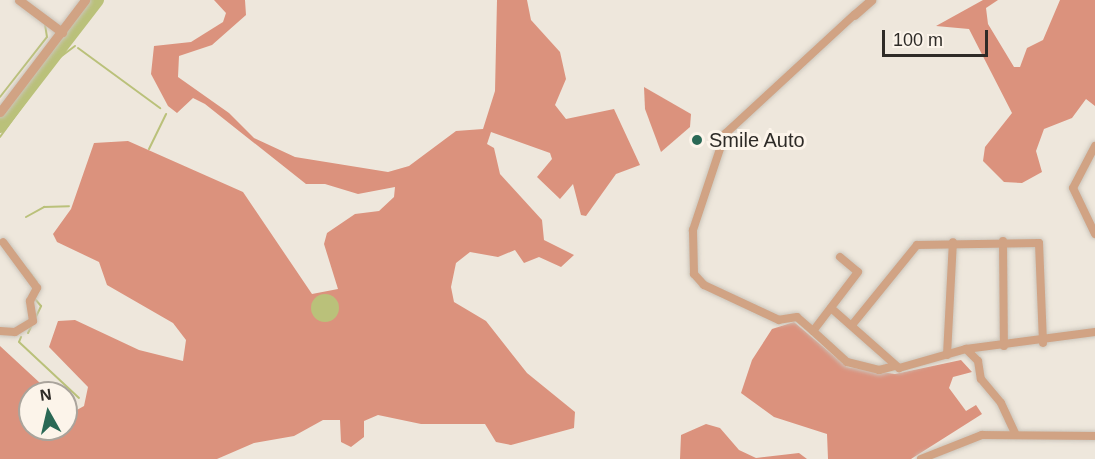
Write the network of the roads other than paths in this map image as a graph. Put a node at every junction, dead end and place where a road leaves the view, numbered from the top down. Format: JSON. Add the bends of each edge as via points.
{"nodes":[{"id":1,"x":19,"y":0,"type":"edge"},
{"id":2,"x":85,"y":0,"type":"edge"},
{"id":3,"x":871,"y":0,"type":"edge"},
{"id":4,"x":854,"y":15,"type":"joint"},
{"id":5,"x":62,"y":32,"type":"junction"},
{"id":6,"x":0,"y":112,"type":"edge"},
{"id":7,"x":1095,"y":146,"type":"edge"},
{"id":8,"x":1095,"y":234,"type":"edge"},
{"id":9,"x":1003,"y":241,"type":"junction"},
{"id":10,"x":3,"y":242,"type":"dead end"},
{"id":11,"x":953,"y":242,"type":"junction"},
{"id":12,"x":840,"y":257,"type":"dead end"},
{"id":13,"x":831,"y":308,"type":"junction"},
{"id":14,"x":852,"y":325,"type":"junction"},
{"id":15,"x":0,"y":331,"type":"edge"},
{"id":16,"x":813,"y":331,"type":"junction"},
{"id":17,"x":1095,"y":332,"type":"edge"},
{"id":18,"x":1043,"y":343,"type":"junction"},
{"id":19,"x":1004,"y":346,"type":"junction"},
{"id":20,"x":966,"y":349,"type":"junction"},
{"id":21,"x":947,"y":355,"type":"junction"},
{"id":22,"x":895,"y":366,"type":"junction"},
{"id":23,"x":1016,"y":435,"type":"junction"},
{"id":24,"x":1095,"y":436,"type":"edge"},
{"id":25,"x":921,"y":459,"type":"edge"}],
"edges":[{"from":1,"to":5,"type":"street"},
{"from":2,"to":5,"type":"street"},
{"from":3,"to":4,"type":"street"},
{"from":4,"to":16,"type":"street","via":[[725,134],[693,230],[694,274],[704,285],[779,320],[797,317]]},
{"from":5,"to":6,"type":"street"},
{"from":7,"to":8,"type":"street","via":[[1073,188]]},
{"from":9,"to":11,"type":"street"},
{"from":9,"to":18,"type":"street","via":[[1039,243]]},
{"from":9,"to":19,"type":"street"},
{"from":10,"to":15,"type":"street","via":[[37,288],[30,301],[33,321],[15,332]]},
{"from":11,"to":14,"type":"street","via":[[909,251]]},
{"from":11,"to":21,"type":"street"},
{"from":12,"to":13,"type":"street","via":[[858,272]]},
{"from":13,"to":14,"type":"street"},
{"from":13,"to":16,"type":"street"},
{"from":14,"to":22,"type":"street"},
{"from":16,"to":22,"type":"street","via":[[847,362],[879,370]]},
{"from":17,"to":18,"type":"street"},
{"from":18,"to":19,"type":"street"},
{"from":19,"to":20,"type":"street"},
{"from":20,"to":21,"type":"street"},
{"from":20,"to":23,"type":"street","via":[[978,361],[981,379],[1001,403]]},
{"from":21,"to":22,"type":"street"},
{"from":23,"to":24,"type":"street"},
{"from":23,"to":25,"type":"street","via":[[963,438]]}]}
